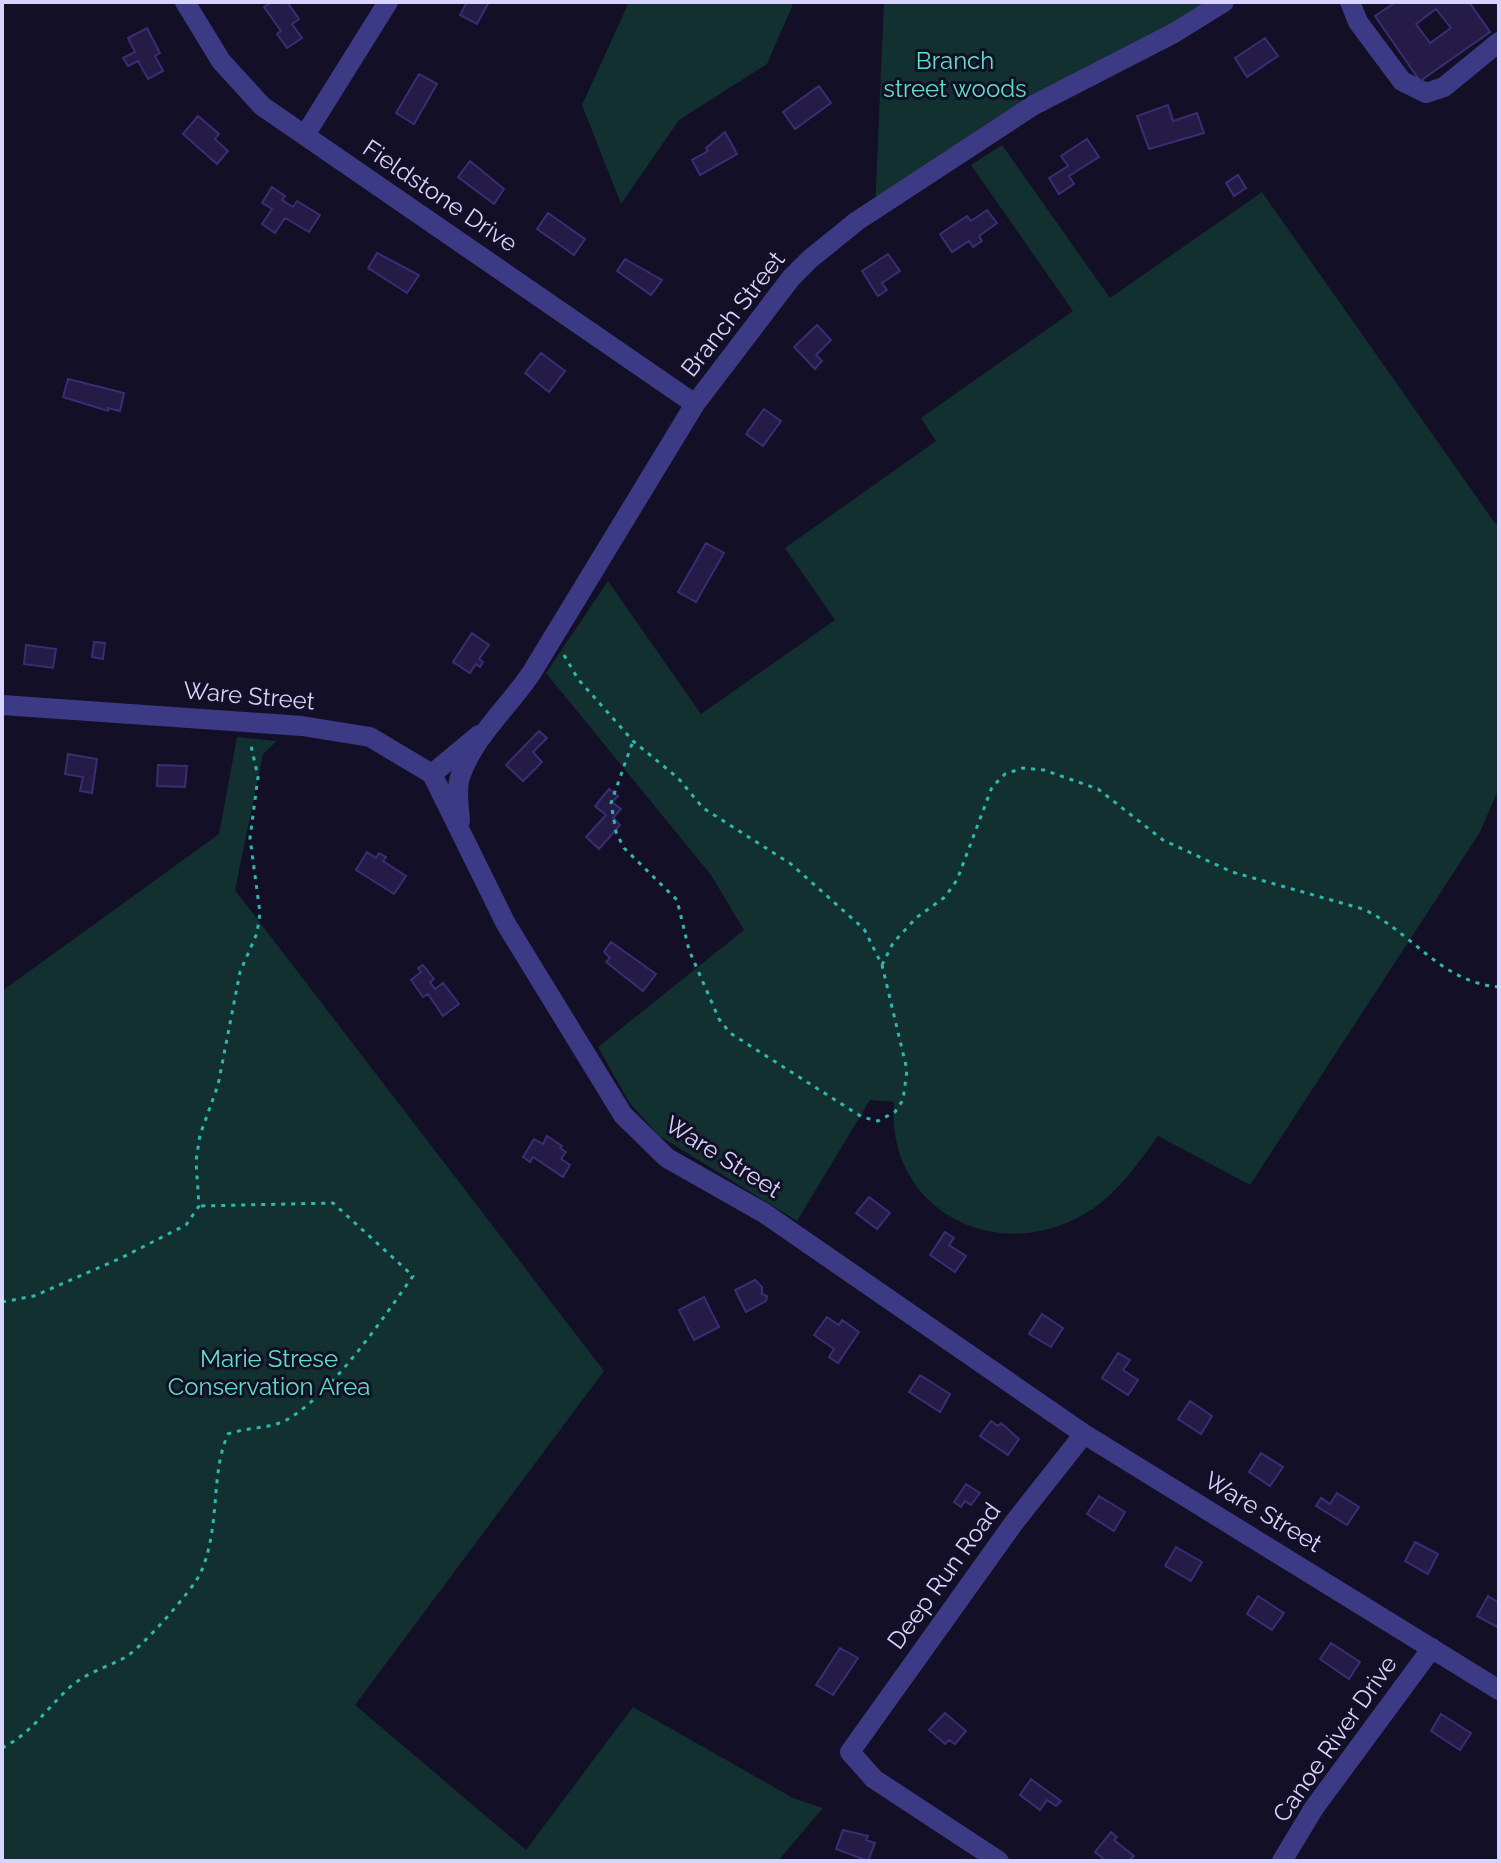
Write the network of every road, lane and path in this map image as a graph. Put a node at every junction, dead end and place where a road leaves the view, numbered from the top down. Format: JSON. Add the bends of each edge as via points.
{"nodes":[{"id":1,"x":185,"y":2,"type":"edge"},
{"id":2,"x":388,"y":2,"type":"edge"},
{"id":3,"x":1224,"y":2,"type":"edge"},
{"id":4,"x":1354,"y":3,"type":"edge"},
{"id":5,"x":1499,"y":42,"type":"edge"},
{"id":6,"x":305,"y":135,"type":"junction"},
{"id":7,"x":695,"y":404,"type":"junction"},
{"id":8,"x":554,"y":638,"type":"junction"},
{"id":9,"x":2,"y":705,"type":"edge"},
{"id":10,"x":485,"y":730,"type":"junction"},
{"id":11,"x":249,"y":738,"type":"dead end"},
{"id":12,"x":633,"y":741,"type":"junction"},
{"id":13,"x":432,"y":774,"type":"junction"},
{"id":14,"x":460,"y":826,"type":"junction"},
{"id":15,"x":882,"y":965,"type":"junction"},
{"id":16,"x":1499,"y":987,"type":"edge"},
{"id":17,"x":199,"y":1206,"type":"junction"},
{"id":18,"x":2,"y":1302,"type":"edge"},
{"id":19,"x":1084,"y":1434,"type":"junction"},
{"id":20,"x":1432,"y":1648,"type":"junction"},
{"id":21,"x":1499,"y":1690,"type":"edge"},
{"id":22,"x":2,"y":1748,"type":"edge"},
{"id":23,"x":999,"y":1861,"type":"edge"},
{"id":24,"x":1282,"y":1861,"type":"edge"}],
"edges":[{"from":1,"to":6,"type":"street","name":"Fieldstone Drive","via":[[241,85]]},
{"from":2,"to":6,"type":"street"},
{"from":3,"to":7,"type":"street","name":"Branch Street","via":[[1034,105],[830,242],[791,278]]},
{"from":4,"to":5,"type":"street","via":[[1358,22],[1402,81],[1426,93],[1444,87]]},
{"from":6,"to":7,"type":"street","name":"Fieldstone Drive"},
{"from":7,"to":8,"type":"street","name":"Branch Street"},
{"from":8,"to":10,"type":"street","name":"Branch Street","via":[[515,699]]},
{"from":8,"to":12,"type":"path","via":[[578,679]]},
{"from":9,"to":13,"type":"street","name":"Ware Street","via":[[302,726],[370,737]]},
{"from":10,"to":13,"type":"street","name":"Branch Street"},
{"from":10,"to":14,"type":"street","name":"Branch Street","via":[[459,779]]},
{"from":11,"to":17,"type":"path","via":[[258,777],[250,838],[260,913],[240,972],[218,1085],[200,1135]]},
{"from":12,"to":15,"type":"path","via":[[678,778],[703,808],[791,864],[854,920]]},
{"from":12,"to":15,"type":"path","via":[[611,803],[616,832],[624,848],[677,900],[689,950],[719,1019],[730,1033],[862,1117],[878,1121],[895,1112],[903,1100],[907,1070]]},
{"from":13,"to":14,"type":"street","name":"Ware Street"},
{"from":14,"to":19,"type":"street","name":"Ware Street","via":[[506,924],[615,1103],[639,1133],[667,1158],[764,1213]]},
{"from":15,"to":16,"type":"path","via":[[893,943],[957,880],[992,787],[1005,774],[1023,768],[1098,789],[1163,840],[1232,872],[1363,909],[1431,961],[1465,980]]},
{"from":17,"to":18,"type":"path","via":[[186,1225],[121,1258],[34,1296]]},
{"from":17,"to":22,"type":"path","via":[[333,1203],[413,1276],[356,1355],[293,1416],[272,1426],[228,1434],[221,1451],[218,1509],[201,1572],[189,1593],[148,1640],[71,1686],[26,1735]]},
{"from":19,"to":20,"type":"street","name":"Ware Street"},
{"from":19,"to":23,"type":"street","name":"Deep Run Road","via":[[850,1752],[874,1779]]},
{"from":20,"to":21,"type":"street","name":"Ware Street"},
{"from":20,"to":24,"type":"street","name":"Canoe River Drive","via":[[1314,1808]]}]}
